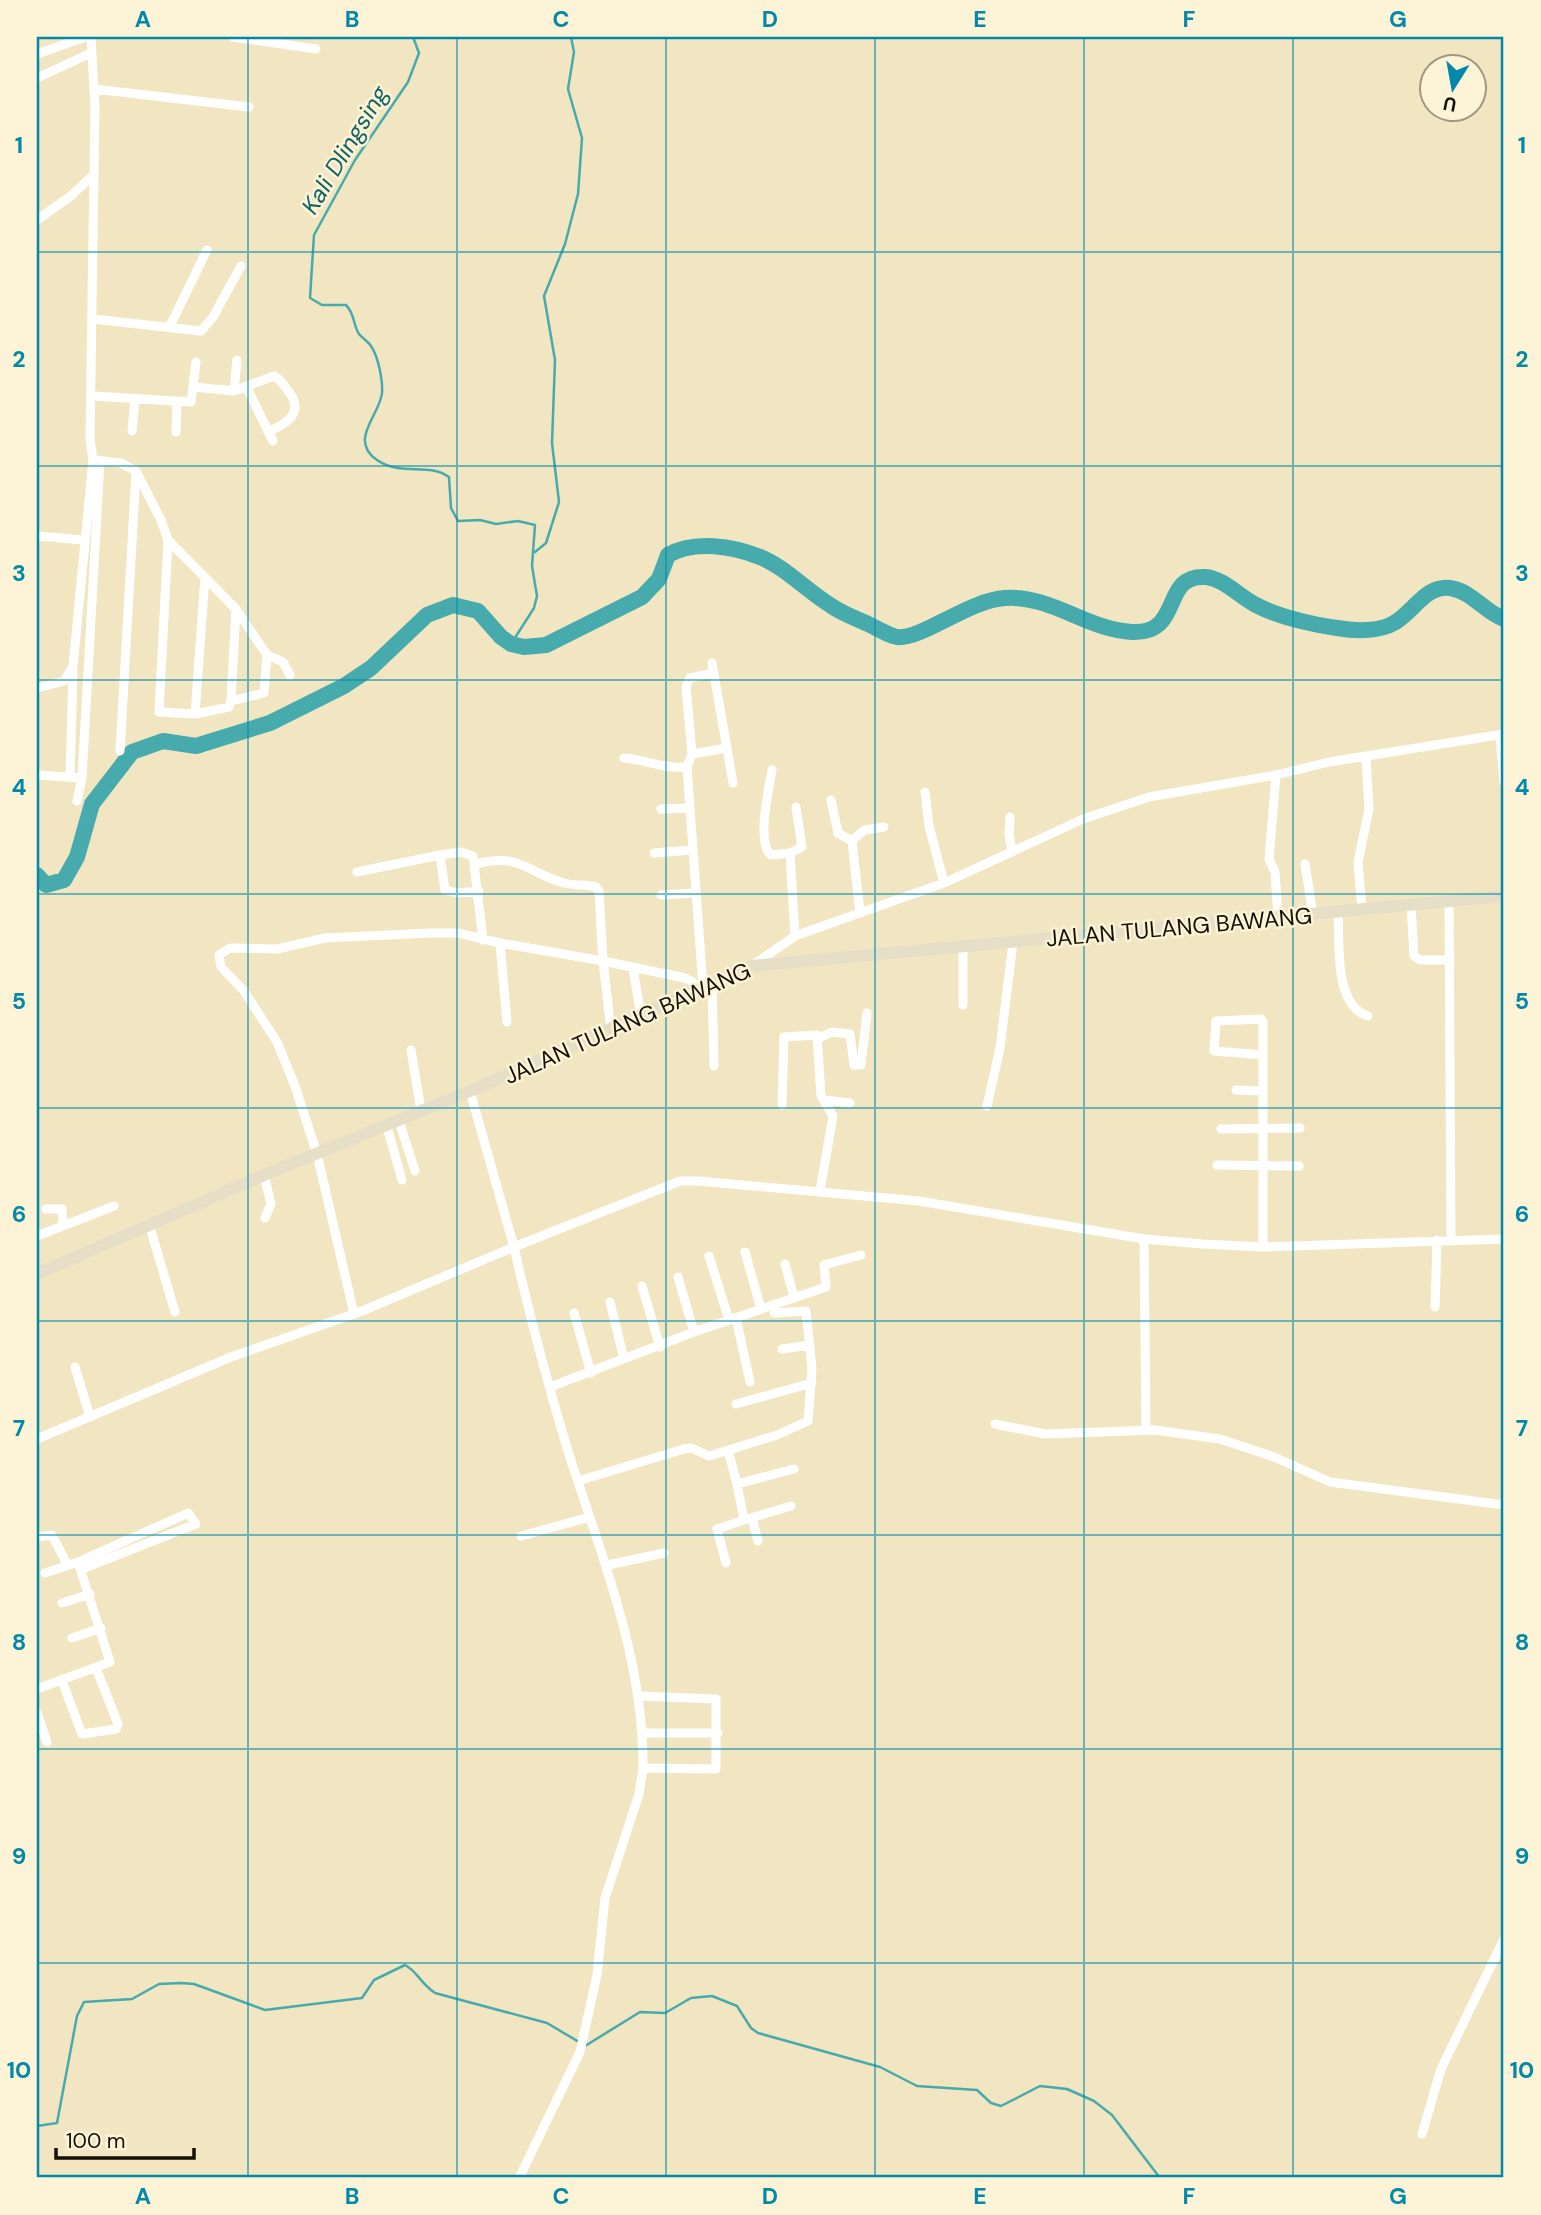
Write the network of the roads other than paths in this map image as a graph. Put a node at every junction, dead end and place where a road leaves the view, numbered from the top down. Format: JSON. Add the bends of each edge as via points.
{"nodes":[{"id":1,"x":85,"y":37,"type":"edge"},
{"id":2,"x":91,"y":37,"type":"edge"},
{"id":3,"x":233,"y":37,"type":"edge"},
{"id":4,"x":317,"y":49,"type":"dead end"},
{"id":5,"x":90,"y":53,"type":"junction"},
{"id":6,"x":37,"y":54,"type":"edge"},
{"id":7,"x":37,"y":78,"type":"edge"},
{"id":8,"x":94,"y":89,"type":"junction"},
{"id":9,"x":249,"y":107,"type":"dead end"},
{"id":10,"x":93,"y":175,"type":"junction"},
{"id":11,"x":37,"y":220,"type":"edge"},
{"id":12,"x":207,"y":250,"type":"dead end"},
{"id":13,"x":241,"y":266,"type":"dead end"},
{"id":14,"x":93,"y":319,"type":"junction"},
{"id":15,"x":170,"y":326,"type":"junction"},
{"id":16,"x":237,"y":360,"type":"dead end"},
{"id":17,"x":196,"y":362,"type":"dead end"},
{"id":18,"x":194,"y":387,"type":"junction"},
{"id":19,"x":247,"y":388,"type":"junction"},
{"id":20,"x":234,"y":391,"type":"junction"},
{"id":21,"x":93,"y":396,"type":"junction"},
{"id":22,"x":135,"y":399,"type":"junction"},
{"id":23,"x":177,"y":402,"type":"junction"},
{"id":24,"x":132,"y":431,"type":"dead end"},
{"id":25,"x":176,"y":432,"type":"dead end"},
{"id":26,"x":96,"y":460,"type":"junction"},
{"id":27,"x":136,"y":471,"type":"junction"},
{"id":28,"x":37,"y":536,"type":"edge"},
{"id":29,"x":83,"y":540,"type":"junction"},
{"id":30,"x":168,"y":540,"type":"junction"},
{"id":31,"x":205,"y":577,"type":"junction"},
{"id":32,"x":236,"y":608,"type":"junction"},
{"id":33,"x":267,"y":655,"type":"junction"},
{"id":34,"x":73,"y":666,"type":"junction"},
{"id":35,"x":290,"y":675,"type":"dead end"},
{"id":36,"x":37,"y":688,"type":"edge"},
{"id":37,"x":231,"y":701,"type":"junction"},
{"id":38,"x":195,"y":714,"type":"junction"},
{"id":39,"x":1502,"y":735,"type":"edge"},
{"id":40,"x":727,"y":748,"type":"junction"},
{"id":41,"x":120,"y":751,"type":"dead end"},
{"id":42,"x":692,"y":754,"type":"junction"},
{"id":43,"x":1366,"y":757,"type":"junction"},
{"id":44,"x":624,"y":758,"type":"dead end"},
{"id":45,"x":687,"y":767,"type":"junction"},
{"id":46,"x":772,"y":770,"type":"dead end"},
{"id":47,"x":37,"y":775,"type":"edge"},
{"id":48,"x":1276,"y":775,"type":"junction"},
{"id":49,"x":70,"y":777,"type":"junction"},
{"id":50,"x":82,"y":778,"type":"junction"},
{"id":51,"x":1504,"y":782,"type":"edge"},
{"id":52,"x":733,"y":783,"type":"dead end"},
{"id":53,"x":925,"y":792,"type":"dead end"},
{"id":54,"x":831,"y":800,"type":"dead end"},
{"id":55,"x":77,"y":802,"type":"dead end"},
{"id":56,"x":796,"y":807,"type":"dead end"},
{"id":57,"x":689,"y":808,"type":"junction"},
{"id":58,"x":660,"y":809,"type":"dead end"},
{"id":59,"x":1010,"y":817,"type":"dead end"},
{"id":60,"x":884,"y":827,"type":"dead end"},
{"id":61,"x":852,"y":841,"type":"junction"},
{"id":62,"x":692,"y":850,"type":"junction"},
{"id":63,"x":1012,"y":851,"type":"junction"},
{"id":64,"x":654,"y":853,"type":"dead end"},
{"id":65,"x":790,"y":853,"type":"junction"},
{"id":66,"x":440,"y":855,"type":"junction"},
{"id":67,"x":476,"y":864,"type":"junction"},
{"id":68,"x":1305,"y":864,"type":"dead end"},
{"id":69,"x":357,"y":872,"type":"dead end"},
{"id":70,"x":944,"y":883,"type":"junction"},
{"id":71,"x":479,"y":891,"type":"junction"},
{"id":72,"x":695,"y":892,"type":"junction"},
{"id":73,"x":661,"y":895,"type":"dead end"},
{"id":74,"x":1504,"y":896,"type":"edge"},
{"id":75,"x":1449,"y":901,"type":"junction"},
{"id":76,"x":1411,"y":905,"type":"junction"},
{"id":77,"x":1362,"y":909,"type":"junction"},
{"id":78,"x":1338,"y":912,"type":"junction"},
{"id":79,"x":860,"y":914,"type":"junction"},
{"id":80,"x":1313,"y":915,"type":"junction"},
{"id":81,"x":1278,"y":916,"type":"junction"},
{"id":82,"x":795,"y":936,"type":"junction"},
{"id":83,"x":483,"y":940,"type":"junction"},
{"id":84,"x":1013,"y":942,"type":"junction"},
{"id":85,"x":500,"y":943,"type":"junction"},
{"id":86,"x":963,"y":948,"type":"junction"},
{"id":87,"x":1450,"y":960,"type":"junction"},
{"id":88,"x":603,"y":961,"type":"junction"},
{"id":89,"x":751,"y":966,"type":"junction"},
{"id":90,"x":633,"y":968,"type":"junction"},
{"id":91,"x":704,"y":986,"type":"junction"},
{"id":92,"x":963,"y":1005,"type":"dead end"},
{"id":93,"x":867,"y":1013,"type":"dead end"},
{"id":94,"x":641,"y":1016,"type":"junction"},
{"id":95,"x":1368,"y":1016,"type":"dead end"},
{"id":96,"x":1261,"y":1019,"type":"junction"},
{"id":97,"x":1274,"y":1020,"type":"dead end"},
{"id":98,"x":507,"y":1023,"type":"dead end"},
{"id":99,"x":611,"y":1030,"type":"junction"},
{"id":100,"x":864,"y":1033,"type":"junction"},
{"id":101,"x":850,"y":1034,"type":"junction"},
{"id":102,"x":819,"y":1038,"type":"junction"},
{"id":103,"x":411,"y":1049,"type":"dead end"},
{"id":104,"x":1263,"y":1055,"type":"junction"},
{"id":105,"x":714,"y":1066,"type":"dead end"},
{"id":106,"x":1236,"y":1090,"type":"dead end"},
{"id":107,"x":470,"y":1091,"type":"junction"},
{"id":108,"x":1263,"y":1091,"type":"junction"},
{"id":109,"x":824,"y":1100,"type":"junction"},
{"id":110,"x":850,"y":1103,"type":"dead end"},
{"id":111,"x":782,"y":1105,"type":"dead end"},
{"id":112,"x":987,"y":1106,"type":"dead end"},
{"id":113,"x":421,"y":1111,"type":"junction"},
{"id":114,"x":399,"y":1121,"type":"junction"},
{"id":115,"x":387,"y":1127,"type":"junction"},
{"id":116,"x":1300,"y":1128,"type":"dead end"},
{"id":117,"x":1221,"y":1129,"type":"dead end"},
{"id":118,"x":1263,"y":1129,"type":"junction"},
{"id":119,"x":317,"y":1154,"type":"junction"},
{"id":120,"x":1217,"y":1165,"type":"dead end"},
{"id":121,"x":1263,"y":1166,"type":"junction"},
{"id":122,"x":1299,"y":1166,"type":"dead end"},
{"id":123,"x":415,"y":1171,"type":"dead end"},
{"id":124,"x":264,"y":1175,"type":"junction"},
{"id":125,"x":402,"y":1180,"type":"dead end"},
{"id":126,"x":820,"y":1191,"type":"junction"},
{"id":127,"x":114,"y":1206,"type":"dead end"},
{"id":128,"x":46,"y":1209,"type":"dead end"},
{"id":129,"x":265,"y":1218,"type":"dead end"},
{"id":130,"x":149,"y":1224,"type":"junction"},
{"id":131,"x":64,"y":1226,"type":"junction"},
{"id":132,"x":37,"y":1236,"type":"edge"},
{"id":133,"x":1144,"y":1239,"type":"junction"},
{"id":134,"x":1504,"y":1239,"type":"edge"},
{"id":135,"x":1437,"y":1240,"type":"junction"},
{"id":136,"x":1451,"y":1240,"type":"junction"},
{"id":137,"x":514,"y":1247,"type":"junction"},
{"id":138,"x":1263,"y":1247,"type":"junction"},
{"id":139,"x":745,"y":1252,"type":"dead end"},
{"id":140,"x":861,"y":1255,"type":"dead end"},
{"id":141,"x":709,"y":1256,"type":"dead end"},
{"id":142,"x":785,"y":1264,"type":"dead end"},
{"id":143,"x":37,"y":1274,"type":"edge"},
{"id":144,"x":678,"y":1277,"type":"dead end"},
{"id":145,"x":642,"y":1286,"type":"dead end"},
{"id":146,"x":794,"y":1297,"type":"junction"},
{"id":147,"x":610,"y":1301,"type":"dead end"},
{"id":148,"x":1436,"y":1307,"type":"dead end"},
{"id":149,"x":761,"y":1309,"type":"junction"},
{"id":150,"x":174,"y":1312,"type":"dead end"},
{"id":151,"x":574,"y":1313,"type":"dead end"},
{"id":152,"x":774,"y":1313,"type":"dead end"},
{"id":153,"x":354,"y":1314,"type":"junction"},
{"id":154,"x":732,"y":1319,"type":"junction"},
{"id":155,"x":694,"y":1332,"type":"junction"},
{"id":156,"x":810,"y":1345,"type":"junction"},
{"id":157,"x":660,"y":1347,"type":"junction"},
{"id":158,"x":782,"y":1349,"type":"dead end"},
{"id":159,"x":624,"y":1359,"type":"junction"},
{"id":160,"x":75,"y":1367,"type":"dead end"},
{"id":161,"x":591,"y":1373,"type":"junction"},
{"id":162,"x":750,"y":1382,"type":"dead end"},
{"id":163,"x":812,"y":1383,"type":"junction"},
{"id":164,"x":550,"y":1387,"type":"junction"},
{"id":165,"x":736,"y":1404,"type":"dead end"},
{"id":166,"x":90,"y":1418,"type":"junction"},
{"id":167,"x":995,"y":1424,"type":"dead end"},
{"id":168,"x":1146,"y":1430,"type":"junction"},
{"id":169,"x":37,"y":1439,"type":"edge"},
{"id":170,"x":728,"y":1450,"type":"junction"},
{"id":171,"x":794,"y":1469,"type":"dead end"},
{"id":172,"x":578,"y":1480,"type":"junction"},
{"id":173,"x":737,"y":1484,"type":"junction"},
{"id":174,"x":1504,"y":1505,"type":"edge"},
{"id":175,"x":791,"y":1506,"type":"dead end"},
{"id":176,"x":590,"y":1517,"type":"junction"},
{"id":177,"x":748,"y":1519,"type":"junction"},
{"id":178,"x":521,"y":1536,"type":"dead end"},
{"id":179,"x":37,"y":1537,"type":"edge"},
{"id":180,"x":758,"y":1541,"type":"dead end"},
{"id":181,"x":664,"y":1553,"type":"dead end"},
{"id":182,"x":726,"y":1563,"type":"dead end"},
{"id":183,"x":67,"y":1564,"type":"junction"},
{"id":184,"x":80,"y":1566,"type":"junction"},
{"id":185,"x":608,"y":1566,"type":"junction"},
{"id":186,"x":45,"y":1573,"type":"dead end"},
{"id":187,"x":90,"y":1594,"type":"junction"},
{"id":188,"x":62,"y":1602,"type":"dead end"},
{"id":189,"x":101,"y":1628,"type":"junction"},
{"id":190,"x":72,"y":1638,"type":"dead end"},
{"id":191,"x":96,"y":1668,"type":"junction"},
{"id":192,"x":62,"y":1681,"type":"junction"},
{"id":193,"x":37,"y":1689,"type":"edge"},
{"id":194,"x":638,"y":1696,"type":"junction"},
{"id":195,"x":37,"y":1713,"type":"edge"},
{"id":196,"x":643,"y":1733,"type":"junction"},
{"id":197,"x":718,"y":1733,"type":"junction"},
{"id":198,"x":47,"y":1742,"type":"dead end"},
{"id":199,"x":643,"y":1768,"type":"junction"},
{"id":200,"x":1504,"y":1939,"type":"edge"},
{"id":201,"x":1422,"y":2134,"type":"dead end"},
{"id":202,"x":519,"y":2178,"type":"edge"}],
"edges":[{"from":1,"to":6,"type":"street"},
{"from":2,"to":5,"type":"street"},
{"from":3,"to":4,"type":"street"},
{"from":5,"to":7,"type":"street"},
{"from":5,"to":8,"type":"street"},
{"from":8,"to":9,"type":"street"},
{"from":8,"to":10,"type":"street"},
{"from":10,"to":11,"type":"street"},
{"from":10,"to":14,"type":"street"},
{"from":12,"to":15,"type":"street"},
{"from":13,"to":15,"type":"street","via":[[206,329]]},
{"from":14,"to":15,"type":"street"},
{"from":14,"to":21,"type":"street"},
{"from":16,"to":20,"type":"street"},
{"from":17,"to":18,"type":"street"},
{"from":18,"to":20,"type":"street"},
{"from":18,"to":23,"type":"street","via":[[191,402]]},
{"from":19,"to":19,"type":"street","via":[[271,437],[292,420],[295,399],[279,378]]},
{"from":19,"to":20,"type":"street"},
{"from":21,"to":22,"type":"street"},
{"from":21,"to":26,"type":"street","via":[[90,439]]},
{"from":22,"to":23,"type":"street"},
{"from":22,"to":24,"type":"street"},
{"from":23,"to":25,"type":"street"},
{"from":26,"to":27,"type":"street","via":[[121,463]]},
{"from":26,"to":29,"type":"street"},
{"from":26,"to":50,"type":"street"},
{"from":27,"to":30,"type":"street"},
{"from":27,"to":41,"type":"street"},
{"from":28,"to":29,"type":"street"},
{"from":29,"to":34,"type":"street"},
{"from":30,"to":31,"type":"street"},
{"from":30,"to":38,"type":"street","via":[[159,712]]},
{"from":31,"to":32,"type":"street"},
{"from":31,"to":38,"type":"street"},
{"from":32,"to":33,"type":"street"},
{"from":32,"to":37,"type":"street"},
{"from":33,"to":35,"type":"street","via":[[283,662]]},
{"from":33,"to":37,"type":"street","via":[[264,693]]},
{"from":34,"to":36,"type":"street","via":[[64,681]]},
{"from":34,"to":49,"type":"street"},
{"from":37,"to":38,"type":"street","via":[[229,707],[216,712]]},
{"from":39,"to":43,"type":"street"},
{"from":39,"to":51,"type":"street"},
{"from":40,"to":42,"type":"street"},
{"from":40,"to":42,"type":"street","via":[[713,668],[690,678],[686,686]]},
{"from":40,"to":52,"type":"street"},
{"from":42,"to":45,"type":"street"},
{"from":43,"to":48,"type":"street"},
{"from":43,"to":77,"type":"street","via":[[1369,809],[1358,862]]},
{"from":44,"to":45,"type":"street","via":[[669,769]]},
{"from":45,"to":57,"type":"street"},
{"from":46,"to":65,"type":"street","via":[[765,848],[771,855]]},
{"from":47,"to":49,"type":"street"},
{"from":48,"to":63,"type":"street","via":[[1149,797],[1083,819]]},
{"from":48,"to":81,"type":"street","via":[[1269,859],[1275,872]]},
{"from":49,"to":50,"type":"street"},
{"from":50,"to":55,"type":"street"},
{"from":53,"to":70,"type":"street"},
{"from":54,"to":61,"type":"street","via":[[838,833]]},
{"from":56,"to":65,"type":"street","via":[[802,847]]},
{"from":57,"to":58,"type":"street"},
{"from":57,"to":62,"type":"street"},
{"from":59,"to":63,"type":"street"},
{"from":60,"to":61,"type":"street","via":[[864,830]]},
{"from":61,"to":79,"type":"street"},
{"from":62,"to":64,"type":"street"},
{"from":62,"to":72,"type":"street"},
{"from":63,"to":70,"type":"street"},
{"from":65,"to":82,"type":"street"},
{"from":66,"to":67,"type":"street","via":[[469,852]]},
{"from":66,"to":69,"type":"street"},
{"from":66,"to":71,"type":"street","via":[[446,890]]},
{"from":67,"to":71,"type":"street"},
{"from":67,"to":88,"type":"street","via":[[504,860],[528,865],[564,883],[596,887]]},
{"from":68,"to":80,"type":"street"},
{"from":70,"to":79,"type":"street"},
{"from":71,"to":83,"type":"street"},
{"from":72,"to":73,"type":"street"},
{"from":72,"to":91,"type":"street"},
{"from":74,"to":75,"type":"street","name":"JALAN TULANG BAWANG"},
{"from":75,"to":76,"type":"street","name":"JALAN TULANG BAWANG"},
{"from":75,"to":87,"type":"street"},
{"from":76,"to":77,"type":"street","name":"JALAN TULANG BAWANG"},
{"from":76,"to":87,"type":"street","via":[[1414,956]]},
{"from":77,"to":78,"type":"street","name":"JALAN TULANG BAWANG"},
{"from":78,"to":80,"type":"street","name":"JALAN TULANG BAWANG"},
{"from":78,"to":95,"type":"street","via":[[1344,988],[1350,1003]]},
{"from":79,"to":82,"type":"street"},
{"from":80,"to":81,"type":"street","name":"JALAN TULANG BAWANG"},
{"from":81,"to":84,"type":"street","name":"JALAN TULANG BAWANG"},
{"from":82,"to":89,"type":"street"},
{"from":83,"to":85,"type":"street"},
{"from":83,"to":119,"type":"street","via":[[458,933],[326,938],[287,948],[230,948],[219,955],[221,967],[244,991],[276,1042]]},
{"from":84,"to":86,"type":"street","name":"JALAN TULANG BAWANG"},
{"from":84,"to":112,"type":"street","via":[[1000,1048]]},
{"from":85,"to":88,"type":"street"},
{"from":85,"to":98,"type":"street"},
{"from":86,"to":89,"type":"street","name":"JALAN TULANG BAWANG"},
{"from":86,"to":92,"type":"street"},
{"from":87,"to":136,"type":"street"},
{"from":88,"to":90,"type":"street"},
{"from":88,"to":99,"type":"street"},
{"from":89,"to":91,"type":"street","name":"JALAN TULANG BAWANG"},
{"from":90,"to":91,"type":"street"},
{"from":90,"to":94,"type":"street"},
{"from":91,"to":94,"type":"street","name":"JALAN TULANG BAWANG"},
{"from":91,"to":105,"type":"street"},
{"from":93,"to":100,"type":"street"},
{"from":94,"to":99,"type":"street","name":"JALAN TULANG BAWANG"},
{"from":96,"to":97,"type":"street"},
{"from":96,"to":104,"type":"street"},
{"from":96,"to":104,"type":"street","via":[[1217,1019],[1212,1045],[1217,1052]]},
{"from":99,"to":107,"type":"street","name":"JALAN TULANG BAWANG"},
{"from":100,"to":101,"type":"street"},
{"from":100,"to":101,"type":"street","via":[[861,1065],[855,1066]]},
{"from":101,"to":102,"type":"street","via":[[832,1032]]},
{"from":102,"to":109,"type":"street"},
{"from":102,"to":111,"type":"street","via":[[810,1033],[784,1037]]},
{"from":103,"to":113,"type":"street"},
{"from":104,"to":108,"type":"street"},
{"from":106,"to":108,"type":"street"},
{"from":107,"to":113,"type":"street","name":"JALAN TULANG BAWANG"},
{"from":107,"to":137,"type":"street"},
{"from":108,"to":118,"type":"street"},
{"from":109,"to":110,"type":"street"},
{"from":109,"to":126,"type":"street","via":[[833,1116]]},
{"from":113,"to":114,"type":"street","name":"JALAN TULANG BAWANG"},
{"from":114,"to":115,"type":"street","name":"JALAN TULANG BAWANG"},
{"from":114,"to":123,"type":"street"},
{"from":115,"to":119,"type":"street","name":"JALAN TULANG BAWANG"},
{"from":115,"to":125,"type":"street"},
{"from":116,"to":118,"type":"street"},
{"from":117,"to":118,"type":"street"},
{"from":118,"to":121,"type":"street"},
{"from":119,"to":124,"type":"street","name":"JALAN TULANG BAWANG"},
{"from":119,"to":153,"type":"street"},
{"from":120,"to":121,"type":"street"},
{"from":121,"to":122,"type":"street"},
{"from":121,"to":138,"type":"street"},
{"from":124,"to":129,"type":"street","via":[[271,1204]]},
{"from":124,"to":130,"type":"street","name":"JALAN TULANG BAWANG"},
{"from":126,"to":133,"type":"street","via":[[953,1206]]},
{"from":126,"to":137,"type":"street","via":[[680,1181]]},
{"from":127,"to":131,"type":"street"},
{"from":128,"to":131,"type":"street","via":[[62,1209]]},
{"from":130,"to":143,"type":"street","name":"JALAN TULANG BAWANG"},
{"from":130,"to":150,"type":"street"},
{"from":131,"to":132,"type":"street"},
{"from":133,"to":138,"type":"street"},
{"from":133,"to":168,"type":"street"},
{"from":134,"to":136,"type":"street"},
{"from":135,"to":136,"type":"street"},
{"from":135,"to":138,"type":"street"},
{"from":135,"to":148,"type":"street"},
{"from":137,"to":153,"type":"street"},
{"from":137,"to":164,"type":"street"},
{"from":139,"to":149,"type":"street"},
{"from":140,"to":146,"type":"street","via":[[824,1265],[826,1287]]},
{"from":141,"to":154,"type":"street"},
{"from":142,"to":146,"type":"street"},
{"from":144,"to":155,"type":"street"},
{"from":145,"to":157,"type":"street"},
{"from":146,"to":149,"type":"street"},
{"from":147,"to":159,"type":"street"},
{"from":149,"to":154,"type":"street"},
{"from":151,"to":161,"type":"street"},
{"from":152,"to":156,"type":"street","via":[[806,1311]]},
{"from":153,"to":166,"type":"street","via":[[231,1357]]},
{"from":154,"to":155,"type":"street"},
{"from":154,"to":162,"type":"street"},
{"from":155,"to":157,"type":"street"},
{"from":156,"to":158,"type":"street"},
{"from":156,"to":163,"type":"street"},
{"from":157,"to":159,"type":"street"},
{"from":159,"to":161,"type":"street"},
{"from":160,"to":166,"type":"street"},
{"from":161,"to":164,"type":"street"},
{"from":163,"to":165,"type":"street"},
{"from":163,"to":170,"type":"street","via":[[808,1421]]},
{"from":164,"to":172,"type":"street"},
{"from":166,"to":169,"type":"street"},
{"from":167,"to":168,"type":"street","via":[[1045,1434]]},
{"from":168,"to":174,"type":"street","via":[[1220,1439],[1330,1482]]},
{"from":170,"to":172,"type":"street","via":[[705,1457],[684,1449]]},
{"from":170,"to":173,"type":"street"},
{"from":171,"to":173,"type":"street"},
{"from":172,"to":176,"type":"street"},
{"from":173,"to":177,"type":"street"},
{"from":175,"to":177,"type":"street"},
{"from":176,"to":178,"type":"street"},
{"from":176,"to":185,"type":"street"},
{"from":177,"to":180,"type":"street"},
{"from":177,"to":182,"type":"street","via":[[717,1529]]},
{"from":179,"to":183,"type":"street","via":[[52,1535]]},
{"from":181,"to":185,"type":"street"},
{"from":183,"to":184,"type":"street"},
{"from":183,"to":186,"type":"street"},
{"from":184,"to":184,"type":"street","via":[[196,1524],[188,1513]]},
{"from":184,"to":187,"type":"street"},
{"from":185,"to":194,"type":"street"},
{"from":187,"to":188,"type":"street"},
{"from":187,"to":189,"type":"street"},
{"from":189,"to":190,"type":"street"},
{"from":189,"to":191,"type":"street","via":[[110,1662]]},
{"from":191,"to":192,"type":"street"},
{"from":191,"to":192,"type":"street","via":[[116,1729],[82,1734]]},
{"from":192,"to":193,"type":"street"},
{"from":194,"to":196,"type":"street"},
{"from":194,"to":197,"type":"street","via":[[716,1699]]},
{"from":195,"to":198,"type":"street"},
{"from":196,"to":197,"type":"street"},
{"from":196,"to":199,"type":"street"},
{"from":197,"to":199,"type":"street","via":[[716,1769]]},
{"from":199,"to":202,"type":"street","via":[[606,1898],[597,1975],[580,2052]]},
{"from":200,"to":201,"type":"street","via":[[1441,2069]]}]}
